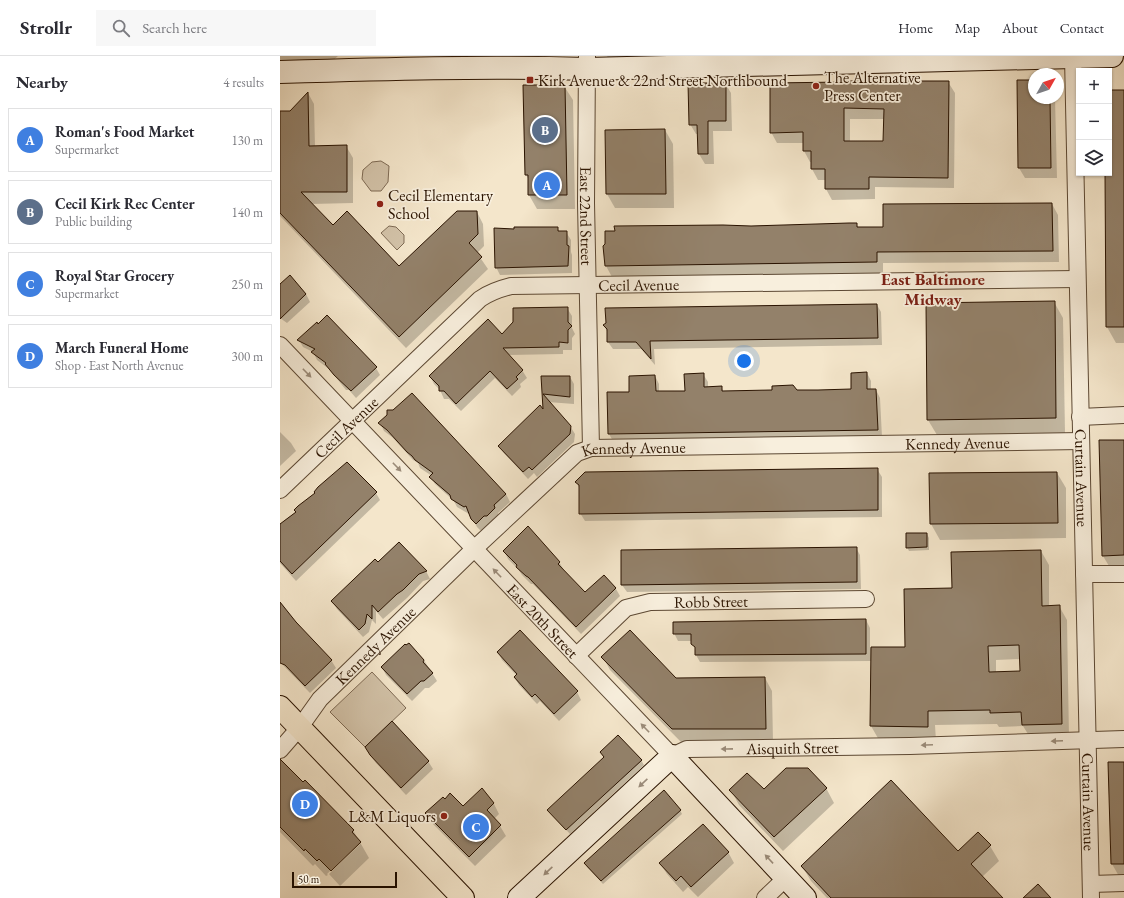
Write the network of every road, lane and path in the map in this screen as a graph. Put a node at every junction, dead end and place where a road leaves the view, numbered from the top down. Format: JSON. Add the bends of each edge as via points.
{"nodes":[{"id":1,"x":1112,"y":56,"type":"edge"},
{"id":2,"x":1072,"y":57,"type":"junction"},
{"id":3,"x":833,"y":59,"type":"edge"},
{"id":4,"x":587,"y":62,"type":"edge"},
{"id":5,"x":280,"y":72,"type":"edge"},
{"id":6,"x":1077,"y":279,"type":"junction"},
{"id":7,"x":588,"y":285,"type":"junction"},
{"id":8,"x":280,"y":345,"type":"edge"},
{"id":9,"x":1124,"y":416,"type":"edge"},
{"id":10,"x":1080,"y":417,"type":"junction"},
{"id":11,"x":352,"y":421,"type":"junction"},
{"id":12,"x":1081,"y":441,"type":"junction"},
{"id":13,"x":591,"y":448,"type":"junction"},
{"id":14,"x":280,"y":490,"type":"edge"},
{"id":15,"x":474,"y":549,"type":"junction"},
{"id":16,"x":1084,"y":574,"type":"junction"},
{"id":17,"x":1124,"y":574,"type":"edge"},
{"id":18,"x":866,"y":599,"type":"dead end"},
{"id":19,"x":576,"y":656,"type":"junction"},
{"id":20,"x":280,"y":706,"type":"edge"},
{"id":21,"x":300,"y":727,"type":"junction"},
{"id":22,"x":1124,"y":739,"type":"edge"},
{"id":23,"x":1088,"y":740,"type":"junction"},
{"id":24,"x":280,"y":750,"type":"edge"},
{"id":25,"x":672,"y":756,"type":"junction"},
{"id":26,"x":786,"y":878,"type":"junction"},
{"id":27,"x":1124,"y":883,"type":"edge"},
{"id":28,"x":1091,"y":891,"type":"edge"},
{"id":29,"x":463,"y":898,"type":"edge"},
{"id":30,"x":518,"y":898,"type":"edge"},
{"id":31,"x":765,"y":898,"type":"edge"},
{"id":32,"x":805,"y":898,"type":"edge"}],
"edges":[{"from":1,"to":2,"type":"street"},
{"from":2,"to":3,"type":"street","via":[[861,63]]},
{"from":2,"to":6,"type":"street","name":"Curtain Avenue"},
{"from":3,"to":4,"type":"street"},
{"from":4,"to":5,"type":"street"},
{"from":4,"to":7,"type":"street","name":"East 22nd Street"},
{"from":6,"to":7,"type":"street","name":"Cecil Avenue"},
{"from":6,"to":10,"type":"street","name":"Curtain Avenue"},
{"from":7,"to":11,"type":"street","name":"Cecil Avenue","via":[[511,286],[491,292],[480,299]]},
{"from":7,"to":13,"type":"street","name":"East 22nd Street"},
{"from":8,"to":11,"type":"street","name":"East 20th Street","one_way":true},
{"from":9,"to":10,"type":"street"},
{"from":10,"to":12,"type":"street","name":"Curtain Avenue"},
{"from":11,"to":14,"type":"street","name":"Cecil Avenue"},
{"from":11,"to":15,"type":"street","name":"East 20th Street","one_way":true},
{"from":12,"to":13,"type":"street","name":"Kennedy Avenue"},
{"from":12,"to":16,"type":"street","name":"Curtain Avenue"},
{"from":13,"to":15,"type":"street","name":"Kennedy Avenue","via":[[577,453]]},
{"from":19,"to":15,"type":"street","name":"East 20th Street","one_way":true},
{"from":15,"to":21,"type":"street","name":"Kennedy Avenue","via":[[320,699]]},
{"from":16,"to":17,"type":"street"},
{"from":16,"to":23,"type":"street","name":"Curtain Avenue"},
{"from":18,"to":19,"type":"street","name":"Robb Street","via":[[650,602],[626,608]]},
{"from":25,"to":19,"type":"street","name":"East 20th Street","one_way":true},
{"from":20,"to":21,"type":"main road"},
{"from":21,"to":24,"type":"street","name":"Kennedy Avenue"},
{"from":21,"to":29,"type":"main road"},
{"from":22,"to":23,"type":"street","name":"Aisquith Street"},
{"from":23,"to":25,"type":"street","name":"Aisquith Street","one_way":true,"via":[[687,749]]},
{"from":23,"to":28,"type":"street","name":"Curtain Avenue"},
{"from":26,"to":25,"type":"street","name":"East 20th Street","one_way":true},
{"from":25,"to":30,"type":"street","name":"Aisquith Street","one_way":true},
{"from":26,"to":31,"type":"street"},
{"from":26,"to":32,"type":"street","name":"East 20th Street"},
{"from":27,"to":28,"type":"street"}]}
